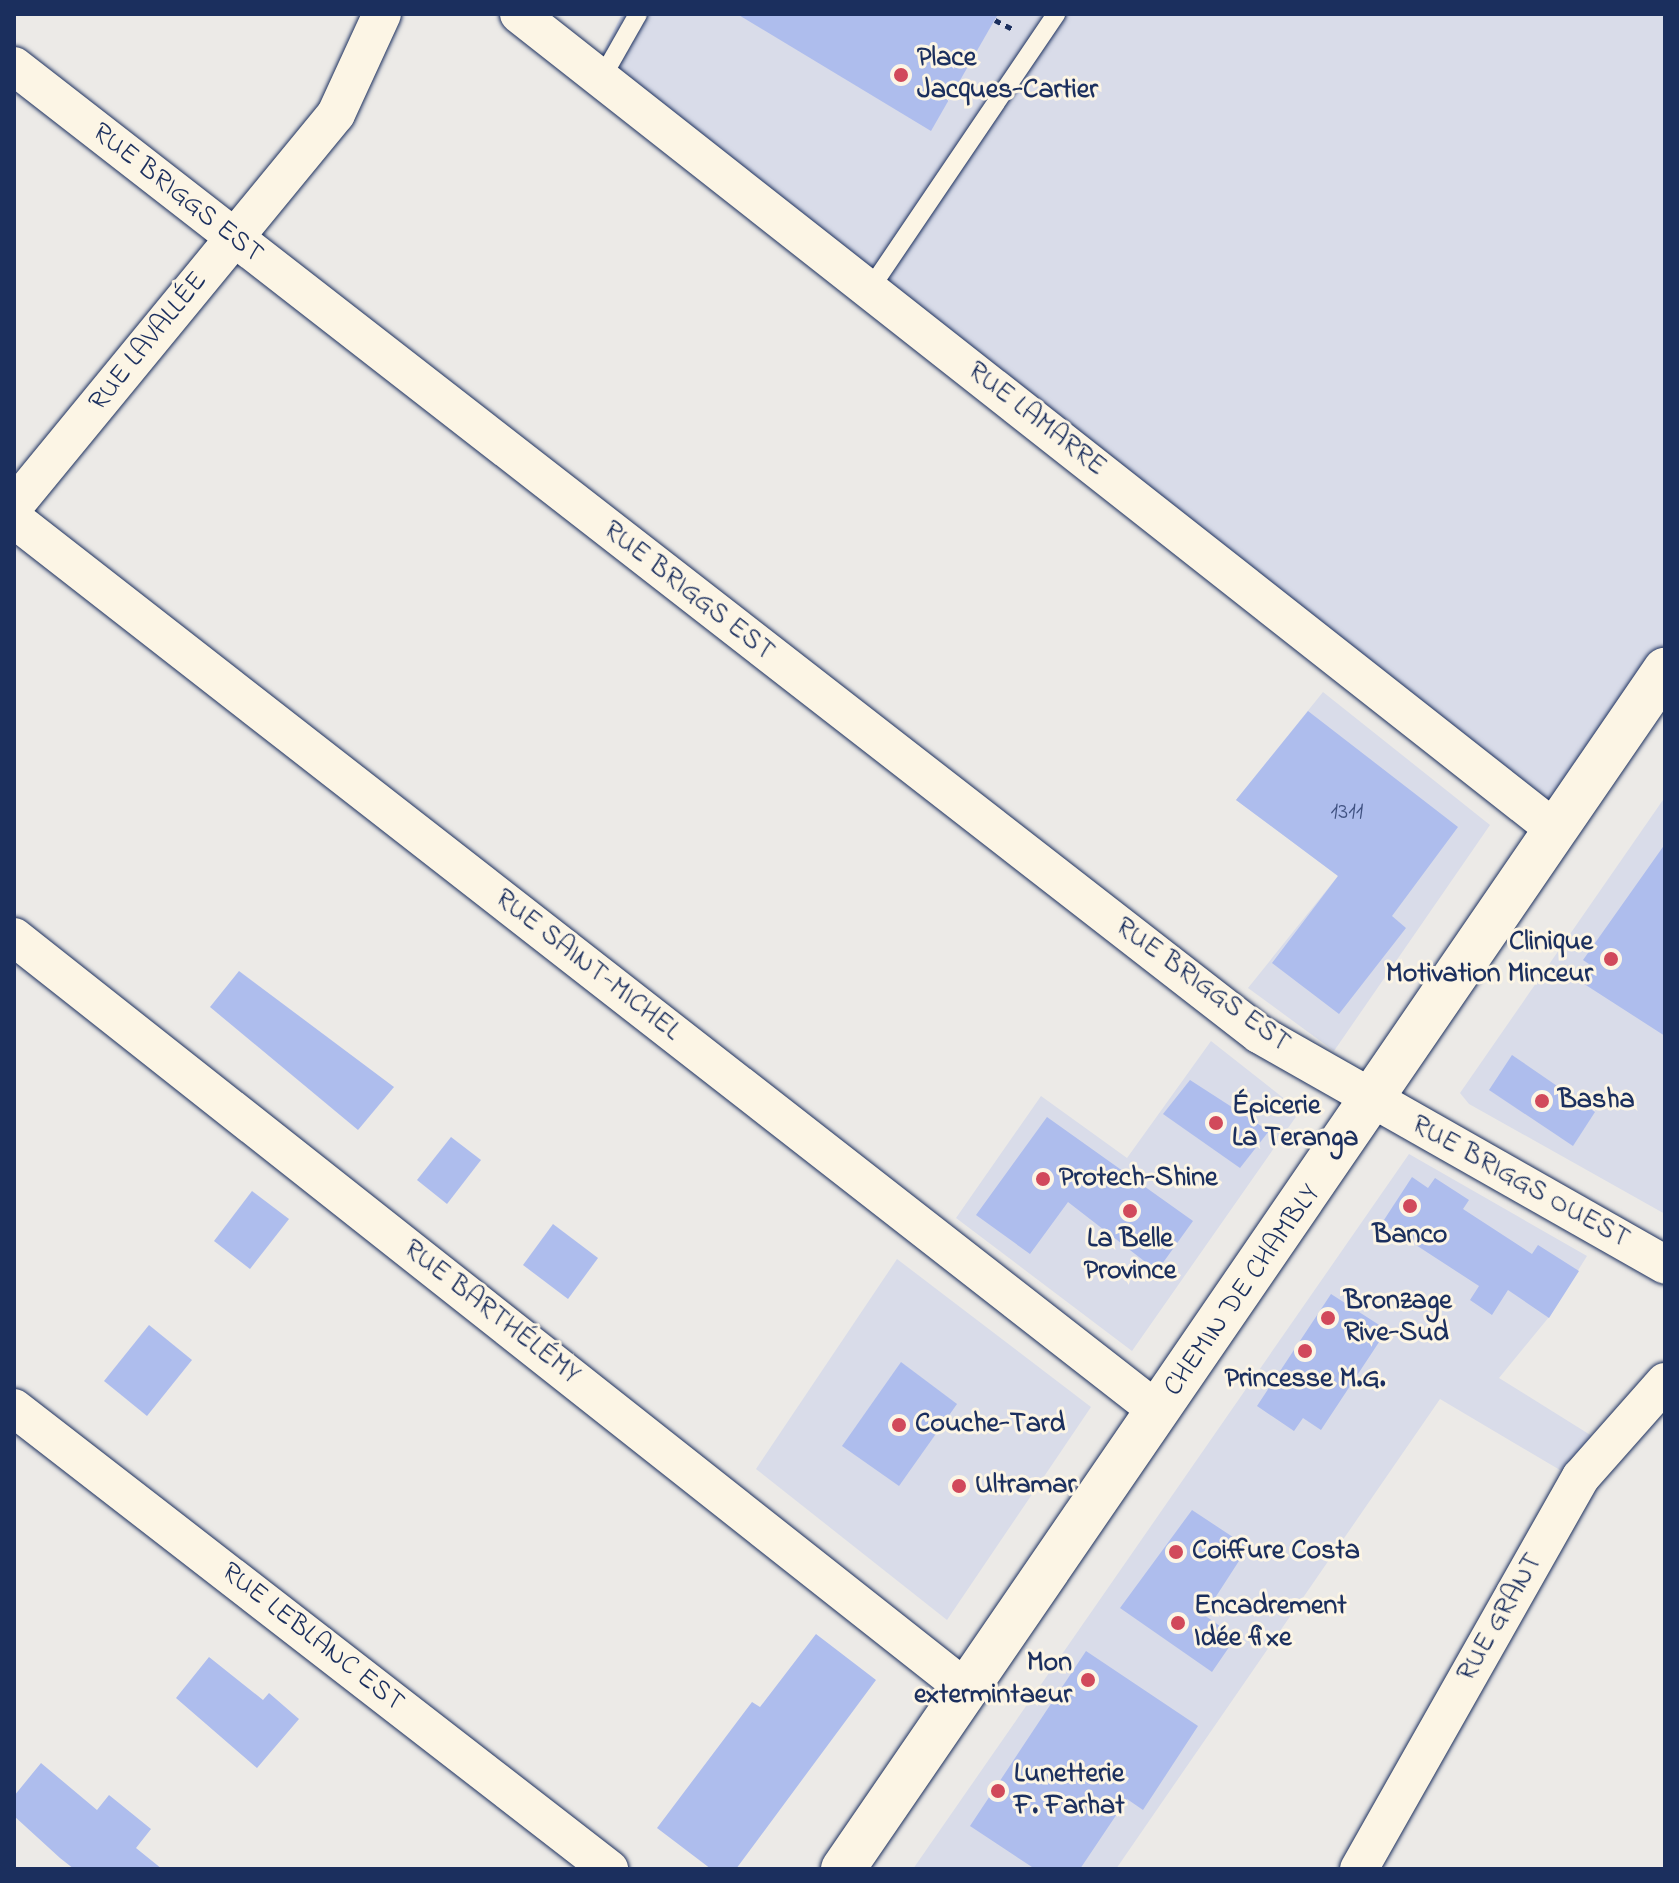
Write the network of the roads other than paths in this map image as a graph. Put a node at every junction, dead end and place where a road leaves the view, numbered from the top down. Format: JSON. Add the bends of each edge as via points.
{"nodes":[{"id":1,"x":382,"y":14,"type":"edge"},
{"id":2,"x":519,"y":14,"type":"edge"},
{"id":3,"x":638,"y":14,"type":"edge"},
{"id":4,"x":1056,"y":14,"type":"edge"},
{"id":5,"x":14,"y":66,"type":"edge"},
{"id":6,"x":600,"y":81,"type":"junction"},
{"id":7,"x":233,"y":239,"type":"junction"},
{"id":8,"x":870,"y":289,"type":"junction"},
{"id":9,"x":14,"y":506,"type":"edge"},
{"id":10,"x":14,"y":519,"type":"edge"},
{"id":11,"x":1665,"y":670,"type":"edge"},
{"id":12,"x":1553,"y":828,"type":"junction"},
{"id":13,"x":14,"y":937,"type":"edge"},
{"id":14,"x":1374,"y":1101,"type":"junction"},
{"id":15,"x":1665,"y":1265,"type":"edge"},
{"id":16,"x":1665,"y":1382,"type":"edge"},
{"id":17,"x":14,"y":1408,"type":"edge"},
{"id":18,"x":1159,"y":1412,"type":"junction"},
{"id":19,"x":967,"y":1690,"type":"junction"},
{"id":20,"x":609,"y":1869,"type":"edge"},
{"id":21,"x":843,"y":1869,"type":"edge"},
{"id":22,"x":1359,"y":1869,"type":"edge"}],
"edges":[{"from":1,"to":7,"type":"street","name":"RUE LAVALLÉE","via":[[336,114]]},
{"from":2,"to":6,"type":"street","name":"RUE LAMARRE"},
{"from":3,"to":6,"type":"lane"},
{"from":4,"to":8,"type":"lane"},
{"from":5,"to":7,"type":"street","name":"RUE BRIGGS EST"},
{"from":6,"to":8,"type":"street","name":"RUE LAMARRE"},
{"from":7,"to":9,"type":"street","name":"RUE LAVALLÉE"},
{"from":7,"to":14,"type":"street","name":"RUE BRIGGS EST","via":[[1259,1034]]},
{"from":8,"to":12,"type":"street","name":"RUE LAMARRE"},
{"from":10,"to":18,"type":"street","name":"RUE SAINT-MICHEL"},
{"from":11,"to":12,"type":"main road","name":"CHEMIN DE CHAMBLY"},
{"from":12,"to":14,"type":"main road","name":"CHEMIN DE CHAMBLY"},
{"from":13,"to":19,"type":"street","name":"RUE BARTHÉLÉMY"},
{"from":14,"to":15,"type":"street","name":"RUE BRIGGS OUEST"},
{"from":14,"to":18,"type":"main road","name":"CHEMIN DE CHAMBLY"},
{"from":16,"to":22,"type":"street","name":"RUE GRANT","via":[[1581,1477]]},
{"from":17,"to":20,"type":"street","name":"RUE LEBLANC EST"},
{"from":18,"to":19,"type":"main road","name":"CHEMIN DE CHAMBLY"},
{"from":19,"to":21,"type":"main road","name":"CHEMIN DE CHAMBLY"}]}
